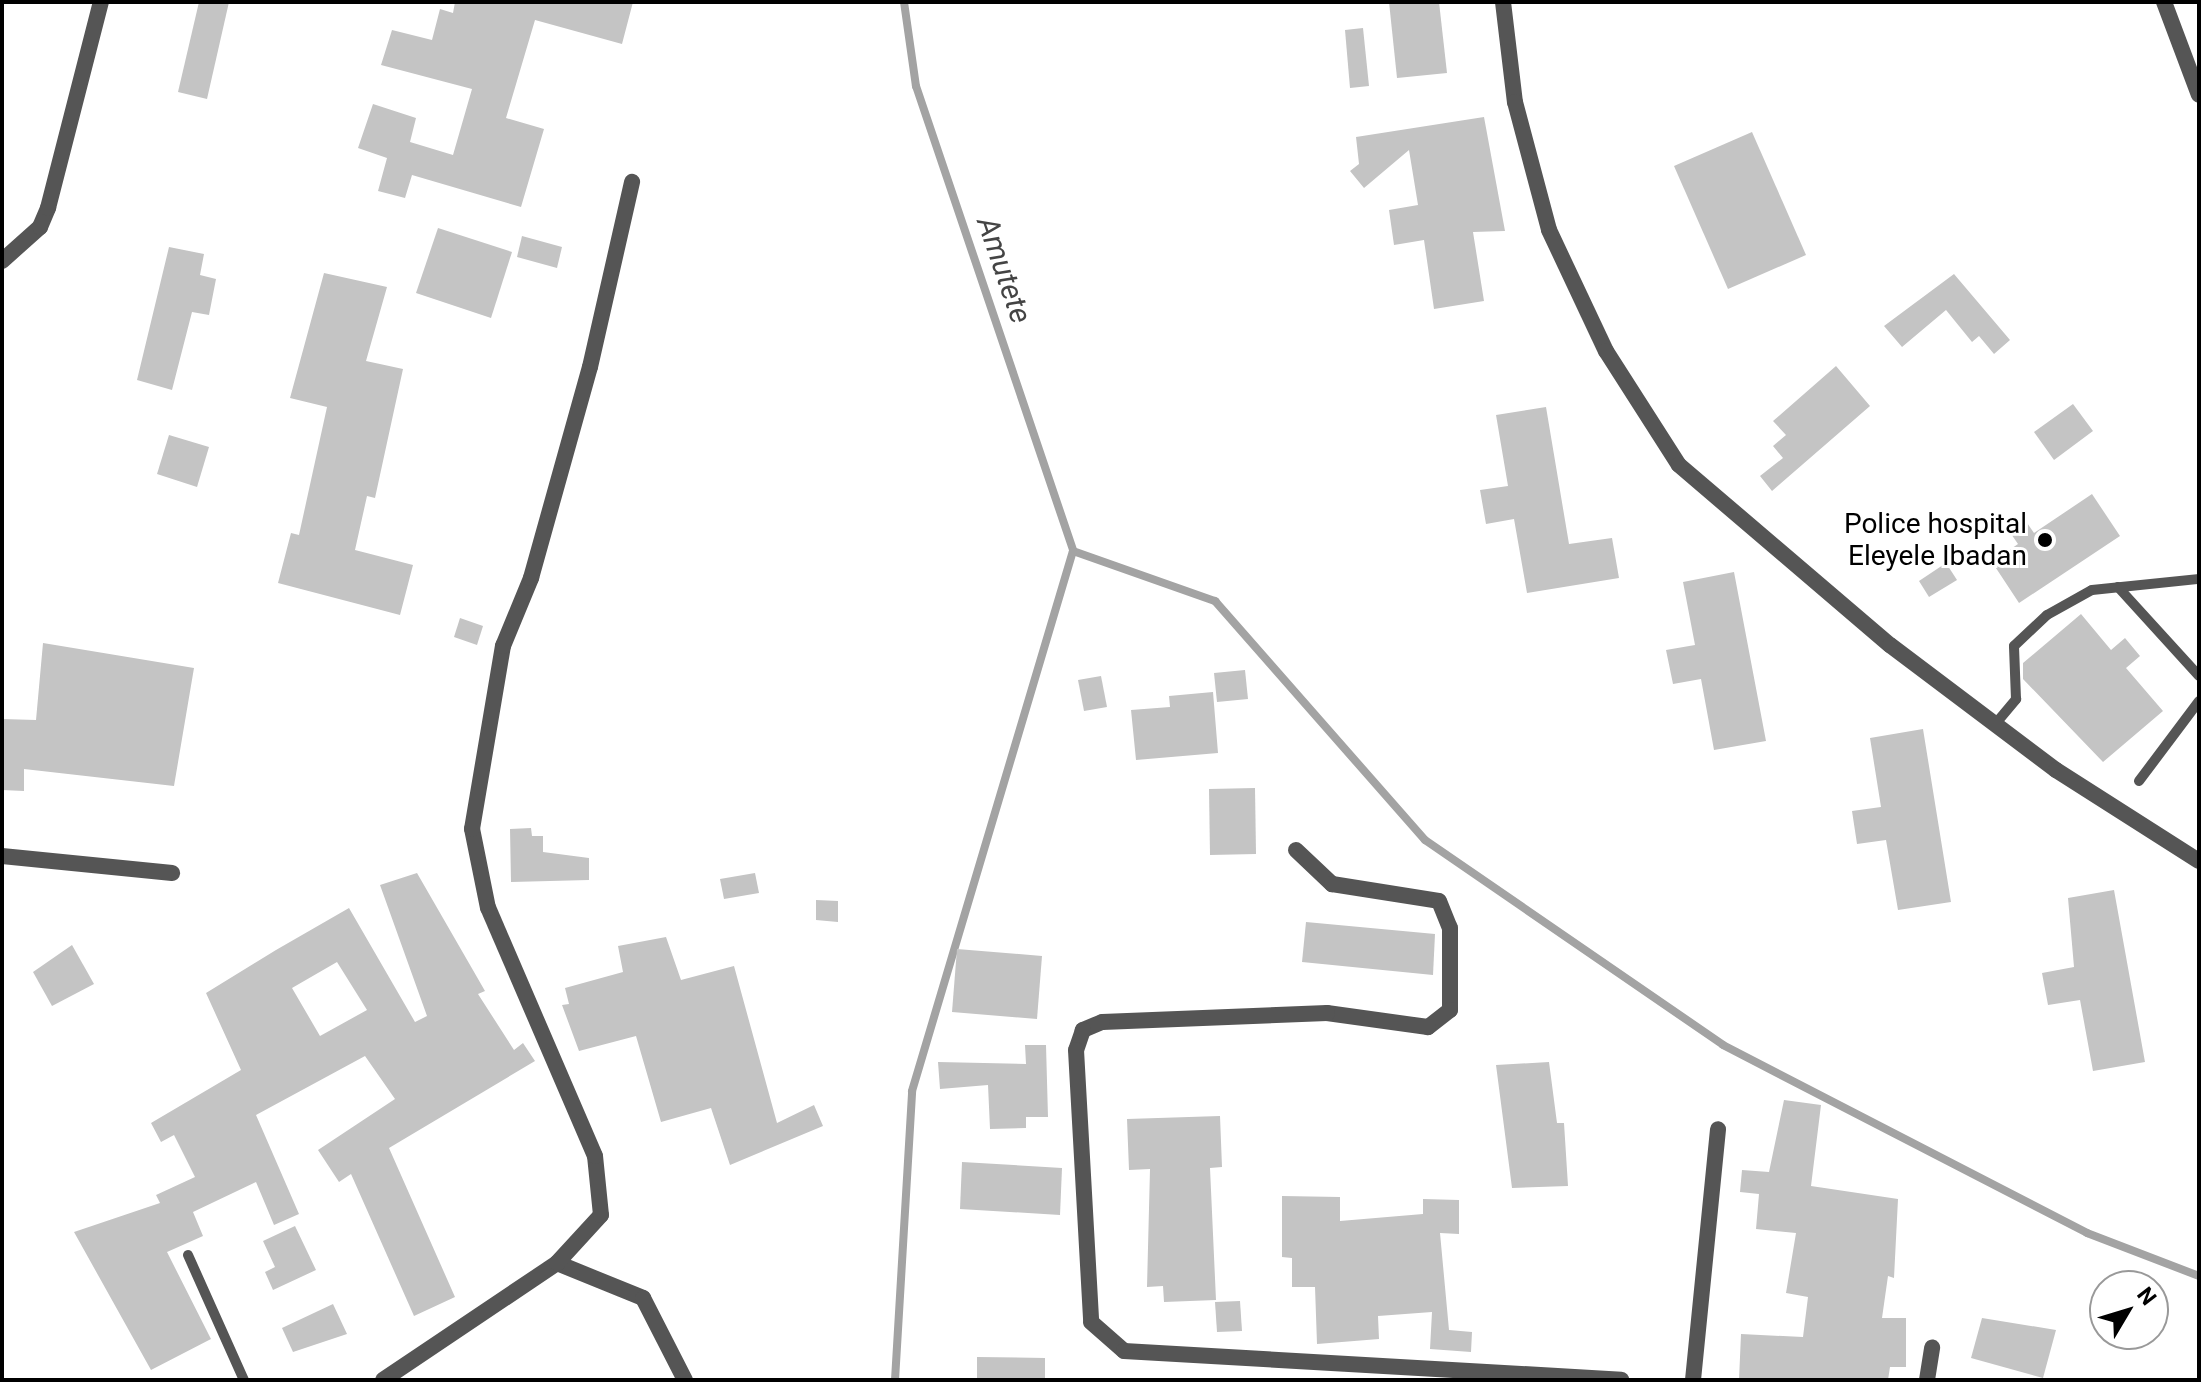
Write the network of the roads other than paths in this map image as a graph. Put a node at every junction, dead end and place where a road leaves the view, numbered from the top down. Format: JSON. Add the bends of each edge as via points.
{"nodes":[{"id":1,"x":101,"y":2,"type":"edge"},
{"id":2,"x":1503,"y":2,"type":"edge"},
{"id":3,"x":2164,"y":2,"type":"edge"},
{"id":4,"x":2199,"y":95,"type":"edge"},
{"id":5,"x":632,"y":182,"type":"dead end"},
{"id":6,"x":2,"y":261,"type":"edge"},
{"id":7,"x":2199,"y":579,"type":"edge"},
{"id":8,"x":2118,"y":587,"type":"junction"},
{"id":9,"x":2199,"y":676,"type":"edge"},
{"id":10,"x":2199,"y":701,"type":"edge"},
{"id":11,"x":1997,"y":722,"type":"junction"},
{"id":12,"x":2139,"y":781,"type":"dead end"},
{"id":13,"x":1296,"y":850,"type":"dead end"},
{"id":14,"x":2,"y":856,"type":"edge"},
{"id":15,"x":2199,"y":861,"type":"edge"},
{"id":16,"x":172,"y":873,"type":"dead end"},
{"id":17,"x":1718,"y":1129,"type":"dead end"},
{"id":18,"x":188,"y":1255,"type":"dead end"},
{"id":19,"x":557,"y":1263,"type":"junction"},
{"id":20,"x":1932,"y":1347,"type":"dead end"},
{"id":21,"x":244,"y":1380,"type":"edge"},
{"id":22,"x":383,"y":1380,"type":"edge"},
{"id":23,"x":685,"y":1380,"type":"edge"},
{"id":24,"x":1621,"y":1380,"type":"edge"},
{"id":25,"x":1693,"y":1380,"type":"edge"},
{"id":26,"x":1927,"y":1380,"type":"edge"}],
"edges":[{"from":1,"to":6,"type":"street","via":[[48,208],[40,227]]},
{"from":2,"to":11,"type":"street","via":[[1515,102],[1549,230],[1606,351],[1679,465],[1820,590]]},
{"from":3,"to":4,"type":"street"},
{"from":5,"to":19,"type":"street","via":[[552,503],[503,646],[472,829],[488,908],[595,1156],[601,1215]]},
{"from":7,"to":8,"type":"lane"},
{"from":8,"to":9,"type":"lane"},
{"from":8,"to":11,"type":"lane","via":[[2070,601],[2014,646],[2016,699]]},
{"from":10,"to":12,"type":"lane"},
{"from":11,"to":15,"type":"street","via":[[2056,770]]},
{"from":13,"to":24,"type":"street","via":[[1332,884],[1439,901],[1450,928],[1450,1010],[1428,1027],[1327,1013],[1102,1022],[1083,1030],[1076,1050],[1091,1322],[1124,1351]]},
{"from":14,"to":16,"type":"street"},
{"from":17,"to":25,"type":"street"},
{"from":18,"to":21,"type":"lane"},
{"from":19,"to":22,"type":"street"},
{"from":19,"to":23,"type":"street","via":[[643,1298]]},
{"from":20,"to":26,"type":"street"}]}
